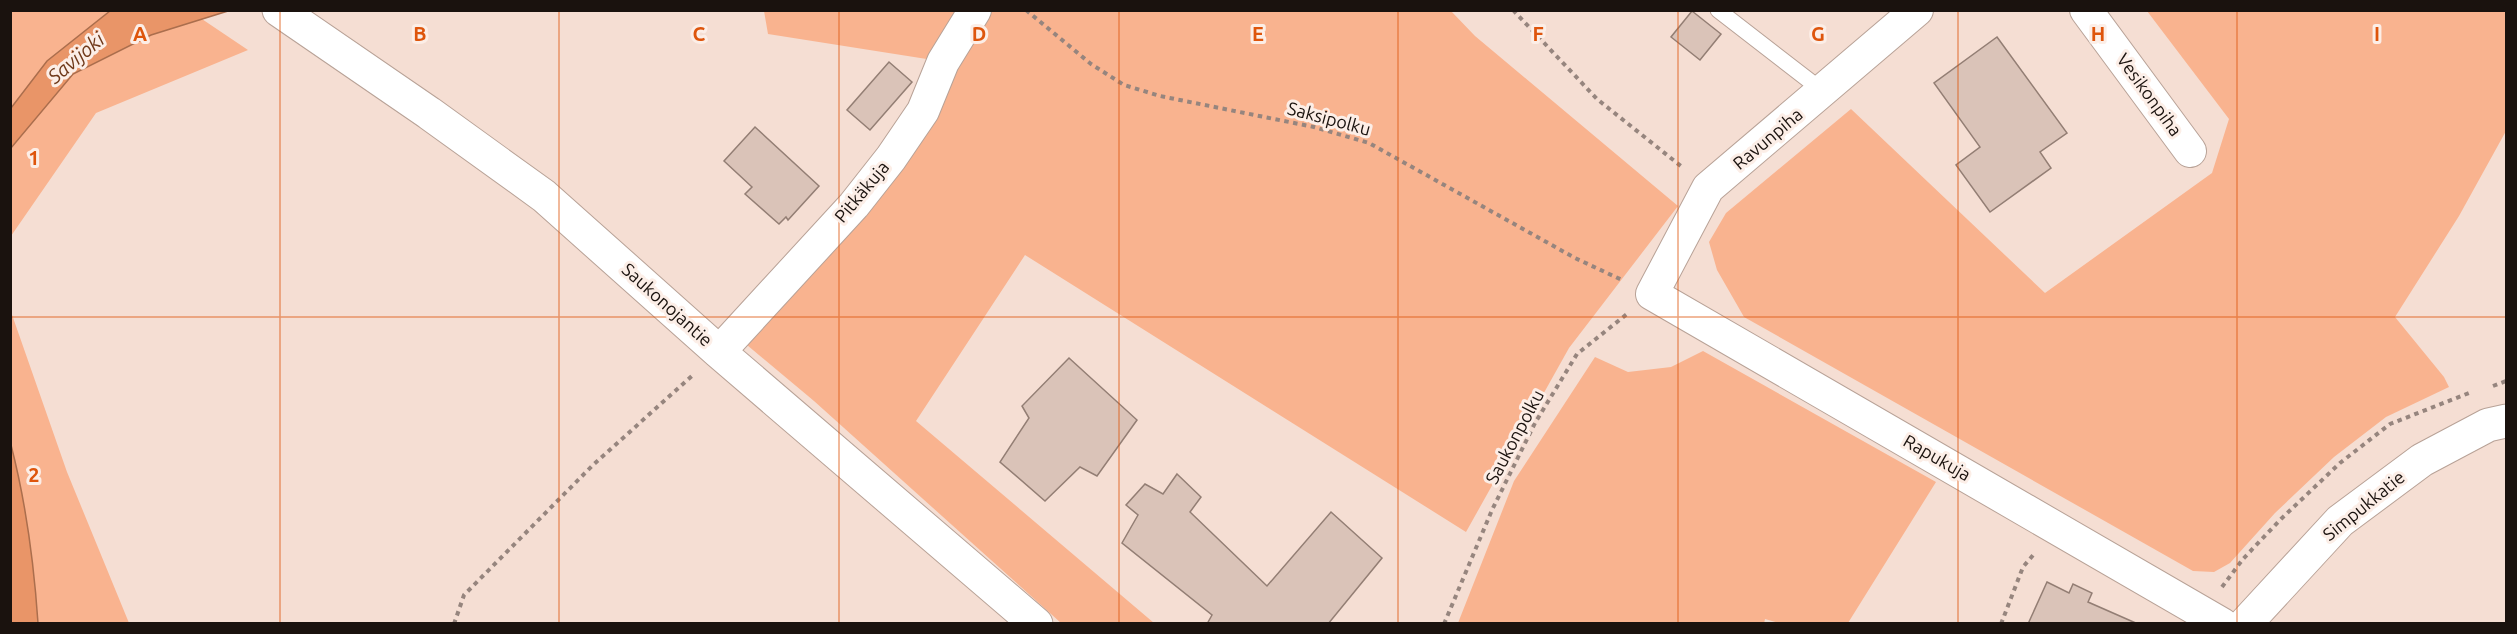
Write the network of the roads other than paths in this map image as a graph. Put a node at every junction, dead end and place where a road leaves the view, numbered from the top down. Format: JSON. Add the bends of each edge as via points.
{"nodes":[{"id":1,"x":279,"y":10,"type":"edge"},
{"id":2,"x":975,"y":10,"type":"edge"},
{"id":3,"x":1718,"y":10,"type":"edge"},
{"id":4,"x":1917,"y":10,"type":"edge"},
{"id":5,"x":2086,"y":10,"type":"edge"},
{"id":6,"x":1824,"y":92,"type":"junction"},
{"id":7,"x":2190,"y":151,"type":"dead end"},
{"id":8,"x":1652,"y":294,"type":"joint"},
{"id":9,"x":719,"y":352,"type":"junction"},
{"id":10,"x":2506,"y":421,"type":"edge"},
{"id":11,"x":2213,"y":617,"type":"edge"},
{"id":12,"x":1036,"y":624,"type":"edge"},
{"id":13,"x":2245,"y":624,"type":"edge"}],
"edges":[{"from":1,"to":9,"type":"street","name":"Saukonojantie","via":[[544,195]]},
{"from":2,"to":9,"type":"street","name":"Pitkäkuja","via":[[943,62],[923,111],[891,158],[854,205]]},
{"from":3,"to":6,"type":"lane"},
{"from":4,"to":6,"type":"street","name":"Ravunpiha"},
{"from":5,"to":7,"type":"street","name":"Vesikonpiha"},
{"from":6,"to":8,"type":"street","name":"Ravunpiha","via":[[1708,188]]},
{"from":8,"to":11,"type":"street","name":"Rapukuja"},
{"from":9,"to":12,"type":"street","name":"Saukonojantie"},
{"from":10,"to":13,"type":"street","name":"Simpukkatie","via":[[2488,425],[2422,460],[2340,521]]}]}
